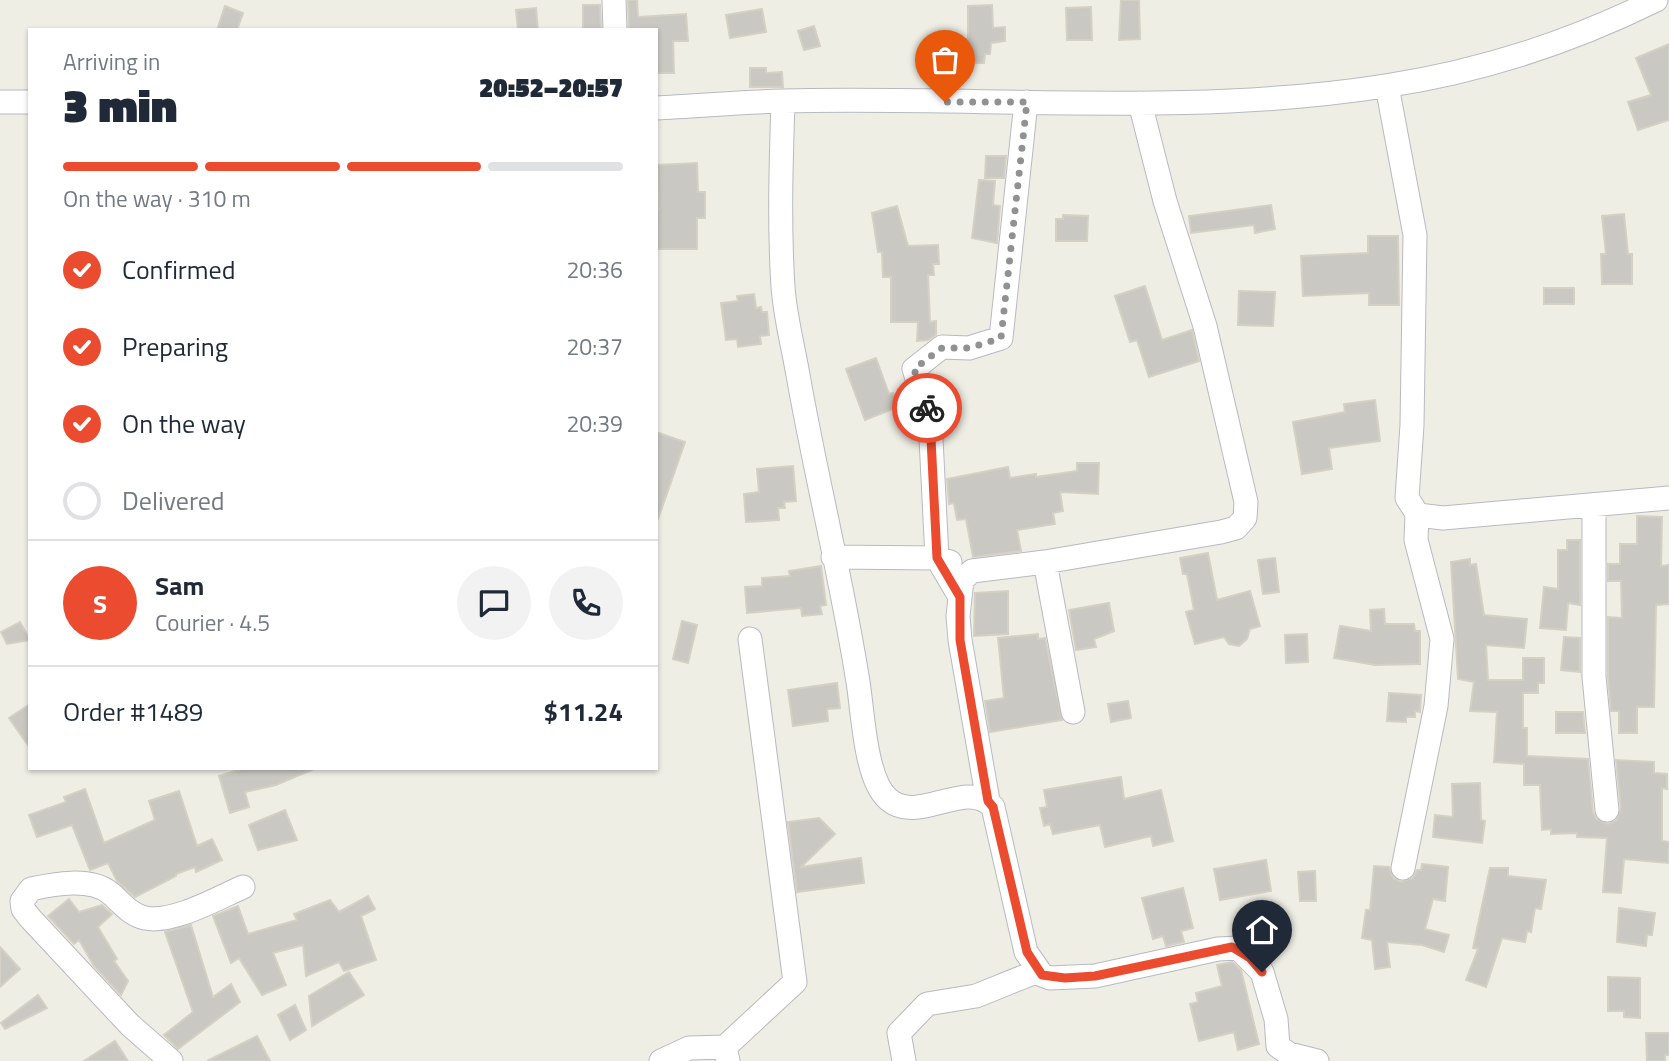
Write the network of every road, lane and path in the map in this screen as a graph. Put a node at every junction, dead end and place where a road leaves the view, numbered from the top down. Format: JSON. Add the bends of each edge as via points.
{"nodes":[{"id":1,"x":614,"y":0,"type":"edge"},
{"id":2,"x":1656,"y":0,"type":"edge"},
{"id":3,"x":615,"y":28,"type":"edge"},
{"id":4,"x":1387,"y":86,"type":"junction"},
{"id":5,"x":783,"y":101,"type":"junction"},
{"id":6,"x":0,"y":102,"type":"edge"},
{"id":7,"x":28,"y":102,"type":"edge"},
{"id":8,"x":1027,"y":102,"type":"junction"},
{"id":9,"x":1140,"y":103,"type":"junction"},
{"id":10,"x":658,"y":108,"type":"edge"},
{"id":11,"x":1669,"y":498,"type":"edge"},
{"id":12,"x":1594,"y":505,"type":"junction"},
{"id":13,"x":1417,"y":513,"type":"junction"},
{"id":14,"x":833,"y":557,"type":"junction"},
{"id":15,"x":937,"y":558,"type":"junction"},
{"id":16,"x":1045,"y":562,"type":"junction"},
{"id":17,"x":972,"y":571,"type":"junction"},
{"id":18,"x":960,"y":597,"type":"junction"},
{"id":19,"x":750,"y":639,"type":"dead end"},
{"id":20,"x":1073,"y":712,"type":"dead end"},
{"id":21,"x":988,"y":801,"type":"junction"},
{"id":22,"x":1607,"y":810,"type":"dead end"},
{"id":23,"x":1403,"y":867,"type":"dead end"},
{"id":24,"x":243,"y":887,"type":"dead end"},
{"id":25,"x":1038,"y":971,"type":"junction"},
{"id":26,"x":726,"y":1054,"type":"edge"},
{"id":27,"x":171,"y":1061,"type":"edge"},
{"id":28,"x":661,"y":1061,"type":"edge"},
{"id":29,"x":904,"y":1061,"type":"edge"},
{"id":30,"x":1317,"y":1061,"type":"edge"}],
"edges":[{"from":1,"to":3,"type":"street"},
{"from":2,"to":4,"type":"street","via":[[1562,41]]},
{"from":4,"to":9,"type":"street","via":[[1274,98]]},
{"from":4,"to":13,"type":"street","via":[[1415,235],[1407,498]]},
{"from":5,"to":8,"type":"street"},
{"from":5,"to":10,"type":"street"},
{"from":5,"to":14,"type":"street","via":[[783,289]]},
{"from":6,"to":7,"type":"street"},
{"from":8,"to":9,"type":"street"},
{"from":8,"to":15,"type":"street","via":[[1001,338],[969,348],[942,348],[914,369],[930,419]]},
{"from":9,"to":16,"type":"street","via":[[1205,326],[1240,473],[1245,519],[1236,528],[1221,532]]},
{"from":11,"to":12,"type":"street"},
{"from":12,"to":13,"type":"street","via":[[1443,518]]},
{"from":12,"to":22,"type":"street","via":[[1594,677]]},
{"from":13,"to":23,"type":"street","via":[[1416,540],[1442,639],[1436,706]]},
{"from":14,"to":15,"type":"street"},
{"from":14,"to":21,"type":"street","via":[[875,779],[887,799],[902,806],[959,798]]},
{"from":15,"to":17,"type":"street"},
{"from":15,"to":18,"type":"street"},
{"from":16,"to":17,"type":"street"},
{"from":16,"to":20,"type":"street"},
{"from":17,"to":18,"type":"street","via":[[962,580]]},
{"from":18,"to":21,"type":"street","via":[[960,640]]},
{"from":19,"to":26,"type":"street","via":[[795,982]]},
{"from":21,"to":25,"type":"street","via":[[997,821],[1027,952]]},
{"from":24,"to":27,"type":"street","via":[[194,908],[146,919],[89,883],[42,887],[24,895],[23,909],[30,918],[130,1025]]},
{"from":25,"to":29,"type":"street","via":[[976,996],[927,1004],[899,1033]]},
{"from":25,"to":30,"type":"street","via":[[1050,978],[1095,976],[1238,948],[1262,972],[1276,1019],[1278,1046],[1289,1054]]},
{"from":26,"to":28,"type":"street","via":[[689,1048]]}]}
